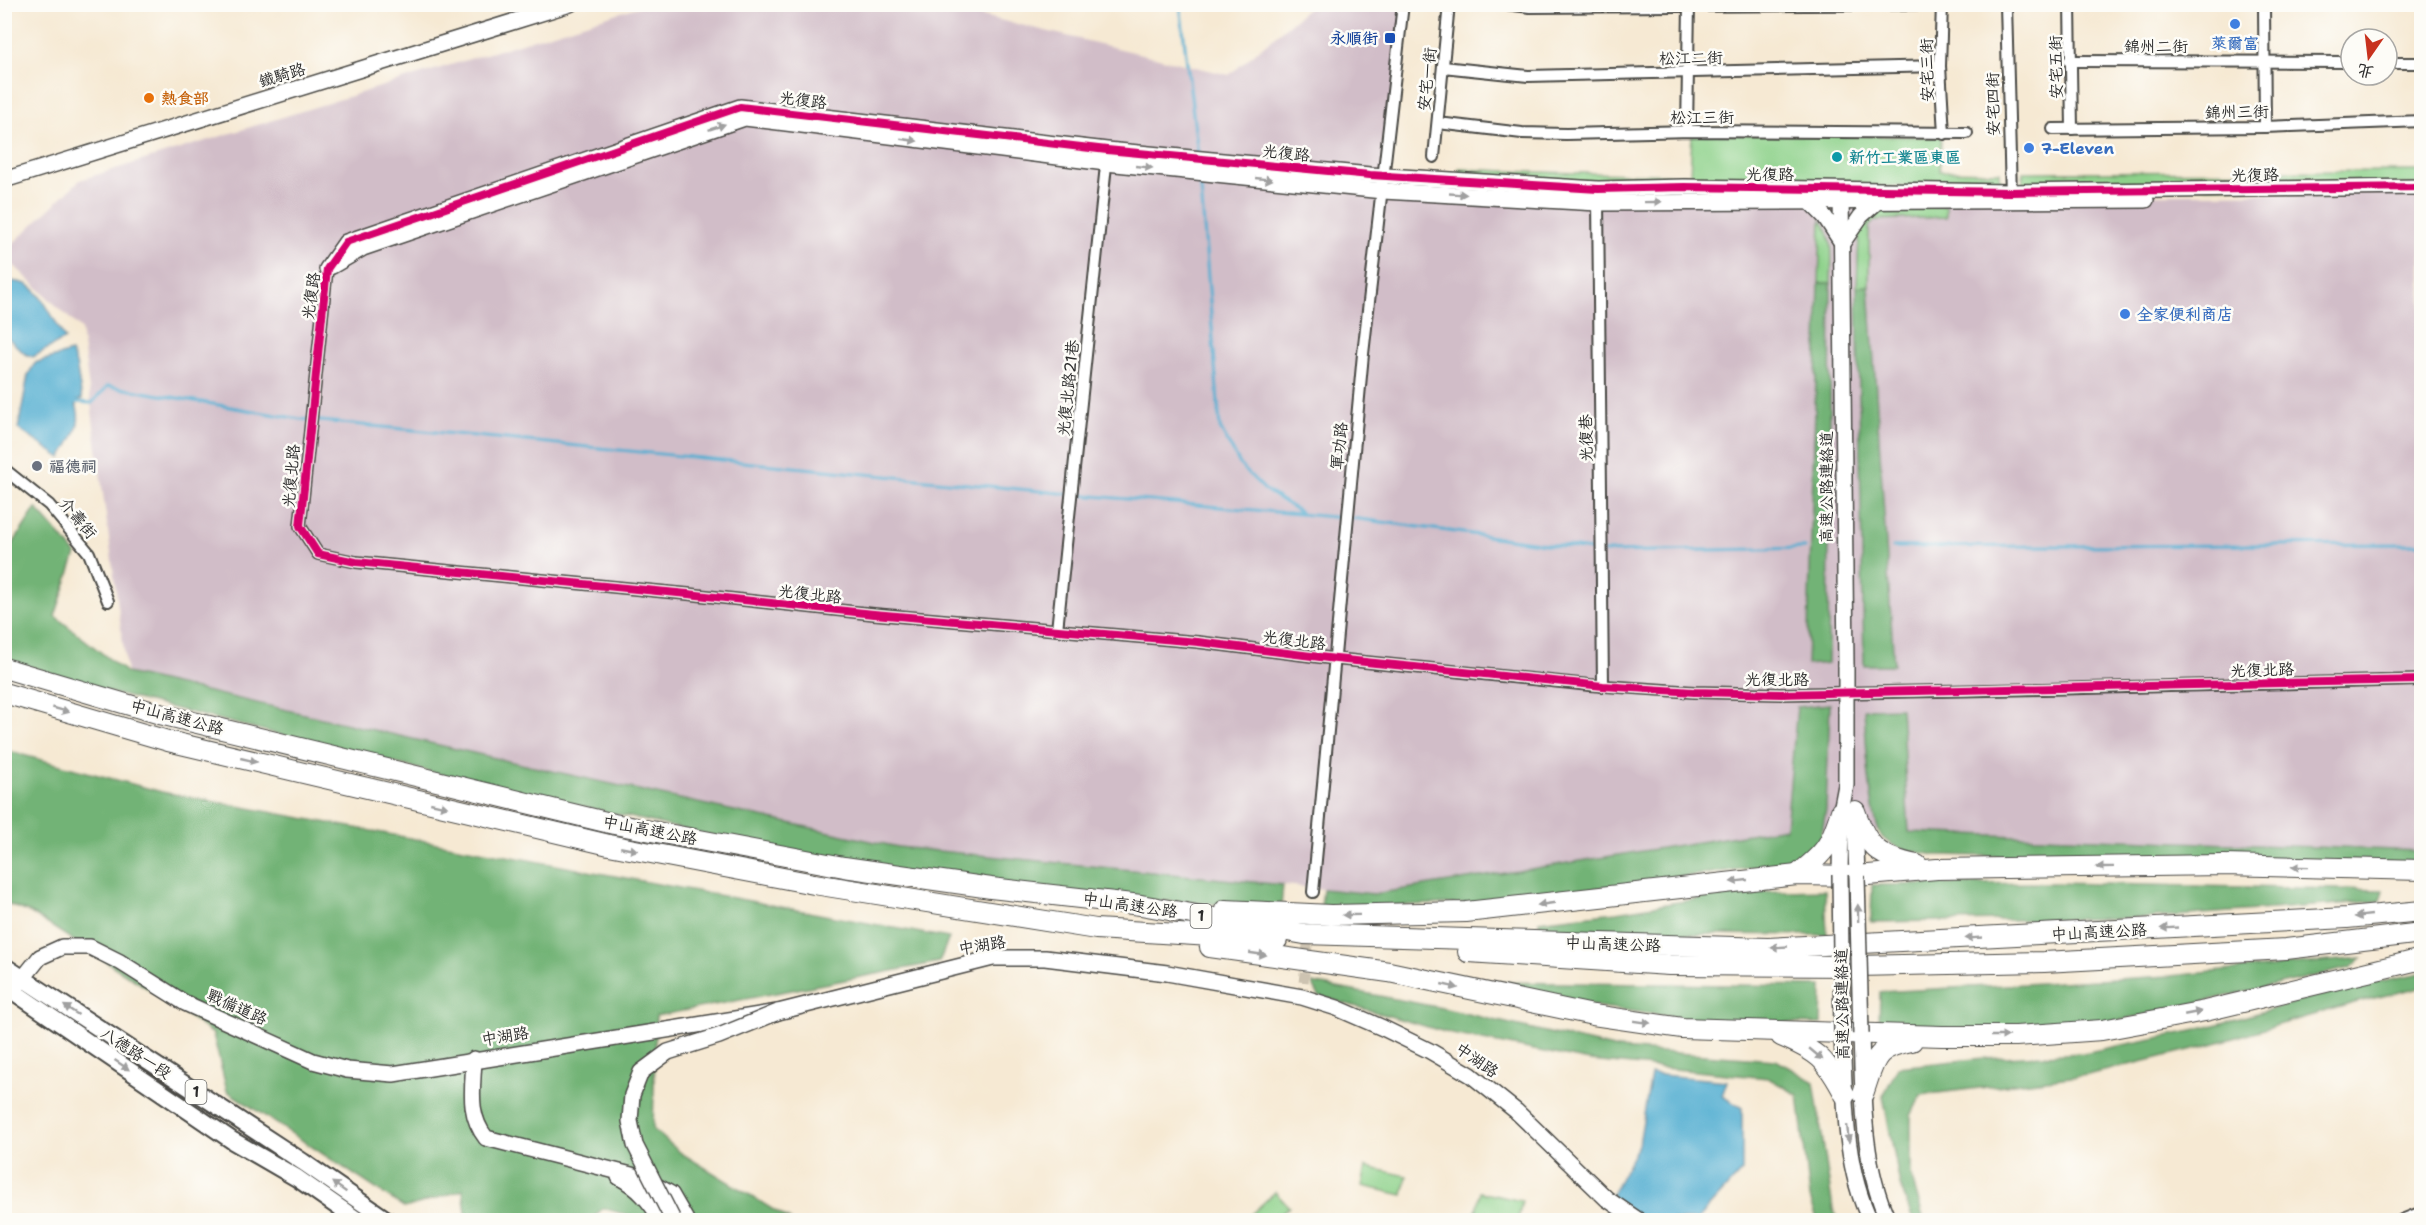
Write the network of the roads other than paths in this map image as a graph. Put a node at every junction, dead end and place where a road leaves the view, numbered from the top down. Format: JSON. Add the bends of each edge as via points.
{"nodes":[{"id":1,"x":570,"y":4,"type":"edge"},
{"id":2,"x":1403,"y":4,"type":"edge"},
{"id":3,"x":1449,"y":4,"type":"edge"},
{"id":4,"x":1506,"y":4,"type":"edge"},
{"id":5,"x":2006,"y":4,"type":"edge"},
{"id":6,"x":2070,"y":4,"type":"edge"},
{"id":7,"x":2264,"y":4,"type":"edge"},
{"id":8,"x":1689,"y":5,"type":"edge"},
{"id":9,"x":1943,"y":5,"type":"edge"},
{"id":10,"x":2069,"y":61,"type":"junction"},
{"id":11,"x":2264,"y":62,"type":"junction"},
{"id":12,"x":2339,"y":62,"type":"edge"},
{"id":13,"x":2399,"y":63,"type":"edge"},
{"id":14,"x":2421,"y":63,"type":"edge"},
{"id":15,"x":1940,"y":66,"type":"junction"},
{"id":16,"x":1443,"y":67,"type":"junction"},
{"id":17,"x":1688,"y":73,"type":"junction"},
{"id":18,"x":2421,"y":121,"type":"edge"},
{"id":19,"x":1438,"y":123,"type":"junction"},
{"id":20,"x":2265,"y":127,"type":"junction"},
{"id":21,"x":2053,"y":129,"type":"dead end"},
{"id":22,"x":2072,"y":129,"type":"junction"},
{"id":23,"x":1687,"y":131,"type":"junction"},
{"id":24,"x":1944,"y":134,"type":"junction"},
{"id":25,"x":1967,"y":134,"type":"dead end"},
{"id":26,"x":1106,"y":156,"type":"junction"},
{"id":27,"x":1434,"y":157,"type":"dead end"},
{"id":28,"x":4,"y":180,"type":"edge"},
{"id":29,"x":1384,"y":184,"type":"junction"},
{"id":30,"x":2421,"y":187,"type":"edge"},
{"id":31,"x":1841,"y":195,"type":"junction"},
{"id":32,"x":1598,"y":196,"type":"junction"},
{"id":33,"x":2421,"y":196,"type":"edge"},
{"id":34,"x":2011,"y":197,"type":"junction"},
{"id":35,"x":1809,"y":201,"type":"junction"},
{"id":36,"x":1878,"y":201,"type":"junction"},
{"id":37,"x":1843,"y":243,"type":"junction"},
{"id":38,"x":327,"y":269,"type":"joint"},
{"id":39,"x":311,"y":409,"type":"joint"},
{"id":40,"x":4,"y":469,"type":"edge"},
{"id":41,"x":108,"y":601,"type":"dead end"},
{"id":42,"x":1057,"y":630,"type":"junction"},
{"id":43,"x":1336,"y":659,"type":"junction"},
{"id":44,"x":4,"y":668,"type":"edge"},
{"id":45,"x":2421,"y":680,"type":"edge"},
{"id":46,"x":1603,"y":686,"type":"junction"},
{"id":47,"x":4,"y":693,"type":"edge"},
{"id":48,"x":1848,"y":811,"type":"junction"},
{"id":49,"x":1937,"y":869,"type":"junction"},
{"id":50,"x":2421,"y":870,"type":"edge"},
{"id":51,"x":1797,"y":875,"type":"junction"},
{"id":52,"x":1848,"y":875,"type":"junction"},
{"id":53,"x":1312,"y":891,"type":"dead end"},
{"id":54,"x":1142,"y":905,"type":"junction"},
{"id":55,"x":2421,"y":911,"type":"edge"},
{"id":56,"x":1096,"y":929,"type":"junction"},
{"id":57,"x":2421,"y":933,"type":"edge"},
{"id":58,"x":2421,"y":959,"type":"edge"},
{"id":59,"x":4,"y":966,"type":"edge"},
{"id":60,"x":14,"y":985,"type":"edge"},
{"id":61,"x":778,"y":1012,"type":"junction"},
{"id":62,"x":1771,"y":1031,"type":"junction"},
{"id":63,"x":1851,"y":1034,"type":"junction"},
{"id":64,"x":1942,"y":1036,"type":"junction"},
{"id":65,"x":474,"y":1059,"type":"junction"},
{"id":66,"x":1854,"y":1094,"type":"junction"},
{"id":67,"x":609,"y":1171,"type":"junction"},
{"id":68,"x":2421,"y":1212,"type":"edge"},
{"id":69,"x":357,"y":1221,"type":"edge"},
{"id":70,"x":387,"y":1221,"type":"edge"},
{"id":71,"x":661,"y":1221,"type":"edge"},
{"id":72,"x":673,"y":1221,"type":"edge"},
{"id":73,"x":686,"y":1221,"type":"edge"},
{"id":74,"x":1638,"y":1221,"type":"edge"},
{"id":75,"x":1870,"y":1221,"type":"edge"},
{"id":76,"x":1888,"y":1221,"type":"edge"},
{"id":77,"x":2402,"y":1221,"type":"edge"}],
"edges":[{"from":1,"to":28,"type":"street","name":"鐵騎路"},
{"from":2,"to":29,"type":"street","name":"軍功路"},
{"from":3,"to":16,"type":"street","name":"安宅一街"},
{"from":4,"to":8,"type":"street"},
{"from":5,"to":34,"type":"street","name":"安宅四街"},
{"from":6,"to":10,"type":"street","name":"安宅五街"},
{"from":7,"to":11,"type":"street"},
{"from":8,"to":9,"type":"street"},
{"from":8,"to":17,"type":"street"},
{"from":9,"to":15,"type":"street","name":"安宅三街"},
{"from":10,"to":11,"type":"street","name":"錦州二街"},
{"from":10,"to":22,"type":"street","name":"安宅五街"},
{"from":11,"to":12,"type":"street","name":"錦州二街"},
{"from":11,"to":20,"type":"street"},
{"from":13,"to":14,"type":"street"},
{"from":15,"to":17,"type":"street","name":"松江二街"},
{"from":15,"to":24,"type":"street","name":"安宅三街"},
{"from":16,"to":17,"type":"street","name":"松江二街","via":[[1528,76]]},
{"from":16,"to":19,"type":"street","name":"安宅一街"},
{"from":17,"to":23,"type":"street"},
{"from":18,"to":20,"type":"street","name":"錦州三街"},
{"from":19,"to":23,"type":"street","name":"松江三街","via":[[1566,135]]},
{"from":19,"to":27,"type":"street","name":"安宅一街"},
{"from":20,"to":22,"type":"street","name":"錦州三街"},
{"from":21,"to":22,"type":"street","name":"錦州三街"},
{"from":23,"to":24,"type":"street","name":"松江三街"},
{"from":24,"to":25,"type":"street","name":"松江三街"},
{"from":26,"to":29,"type":"street","name":"光復路"},
{"from":26,"to":38,"type":"street","name":"光復路","via":[[740,107],[346,242]]},
{"from":26,"to":42,"type":"street","name":"光復北路21巷"},
{"from":29,"to":32,"type":"street","name":"光復路"},
{"from":29,"to":43,"type":"street","name":"軍功路","via":[[1370,286]]},
{"from":30,"to":34,"type":"street","name":"光復路"},
{"from":31,"to":32,"type":"street","name":"光復路","via":[[1684,187]]},
{"from":31,"to":34,"type":"street","name":"光復路"},
{"from":31,"to":35,"type":"street","name":"光復路"},
{"from":31,"to":36,"type":"street","name":"光復路"},
{"from":31,"to":37,"type":"street","name":"高速公路連絡道"},
{"from":32,"to":35,"type":"street","name":"光復路","one_way":true},
{"from":32,"to":46,"type":"street","name":"光復巷"},
{"from":33,"to":34,"type":"street","name":"光復路"},
{"from":34,"to":36,"type":"street","name":"光復路"},
{"from":35,"to":37,"type":"street"},
{"from":36,"to":37,"type":"street","via":[[1861,216]]},
{"from":37,"to":48,"type":"street","name":"高速公路連絡道","bridge":true},
{"from":38,"to":39,"type":"street","name":"光復路"},
{"from":39,"to":42,"type":"street","name":"光復北路","via":[[300,526],[318,554],[401,567]]},
{"from":40,"to":41,"type":"street","name":"介壽街","via":[[49,505],[89,553]]},
{"from":42,"to":43,"type":"street","name":"光復北路"},
{"from":43,"to":46,"type":"street","name":"光復北路"},
{"from":43,"to":53,"type":"street","name":"軍功路"},
{"from":44,"to":54,"type":"highway","name":"中山高速公路","number":"1","via":[[160,714],[614,824],[844,867]]},
{"from":45,"to":46,"type":"street","name":"光復北路","via":[[1781,694]]},
{"from":47,"to":56,"type":"highway","name":"中山高速公路","number":"1","one_way":true,"via":[[168,741],[609,845],[814,884]]},
{"from":48,"to":49,"type":"highway","via":[[1873,847],[1890,859]]},
{"from":48,"to":51,"type":"highway","via":[[1822,855]]},
{"from":48,"to":52,"type":"street","name":"高速公路連絡道"},
{"from":50,"to":49,"type":"highway","one_way":true,"via":[[2224,865]]},
{"from":49,"to":52,"type":"highway"},
{"from":51,"to":52,"type":"highway"},
{"from":51,"to":54,"type":"highway","one_way":true,"via":[[1466,912],[1331,915]]},
{"from":52,"to":63,"type":"street","name":"高速公路連絡道","bridge":true},
{"from":55,"to":54,"type":"highway","name":"中山高速公路","number":"1","one_way":true,"via":[[1768,948],[1304,934]]},
{"from":56,"to":57,"type":"highway","name":"中山高速公路","number":"1","via":[[1669,965],[1857,966],[2044,962],[2286,949]]},
{"from":56,"to":62,"type":"highway","one_way":true,"via":[[1389,972],[1593,1016],[1682,1028]]},
{"from":64,"to":58,"type":"highway","one_way":true,"via":[[2102,1030],[2205,1011]]},
{"from":59,"to":60,"type":"main road","name":"八德路一段","number":"1"},
{"from":60,"to":65,"type":"street","name":"戰備道路","via":[[40,957],[62,947],[90,947],[185,1003],[313,1061],[347,1070],[393,1074]]},
{"from":60,"to":69,"type":"main road","name":"八德路一段","number":"1","one_way":true,"via":[[232,1141],[297,1178]]},
{"from":70,"to":60,"type":"main road","name":"八德路一段","number":"1","one_way":true,"via":[[303,1162]]},
{"from":61,"to":65,"type":"street","name":"中湖路"},
{"from":61,"to":72,"type":"street","bridge":true,"via":[[668,1052],[641,1072],[632,1095],[630,1121],[635,1145]]},
{"from":61,"to":74,"type":"street","name":"中湖路","via":[[993,958],[1045,958],[1167,973],[1302,997],[1383,1028],[1471,1075],[1607,1199]]},
{"from":62,"to":63,"type":"highway"},
{"from":62,"to":66,"type":"highway","one_way":true,"via":[[1809,1048]]},
{"from":63,"to":64,"type":"highway"},
{"from":63,"to":66,"type":"street","name":"高速公路連絡道"},
{"from":64,"to":66,"type":"highway","via":[[1896,1044],[1876,1056]]},
{"from":65,"to":67,"type":"street","name":"中湖路","via":[[473,1111],[486,1138]]},
{"from":66,"to":75,"type":"street","name":"高速公路連絡道","one_way":true,"via":[[1848,1141]]},
{"from":66,"to":76,"type":"street","name":"高速公路連絡道","via":[[1880,1203]]},
{"from":67,"to":71,"type":"street","name":"中湖路","via":[[646,1196]]},
{"from":67,"to":73,"type":"street","name":"中湖路","via":[[643,1178],[671,1194]]},
{"from":68,"to":77,"type":"street"}]}
